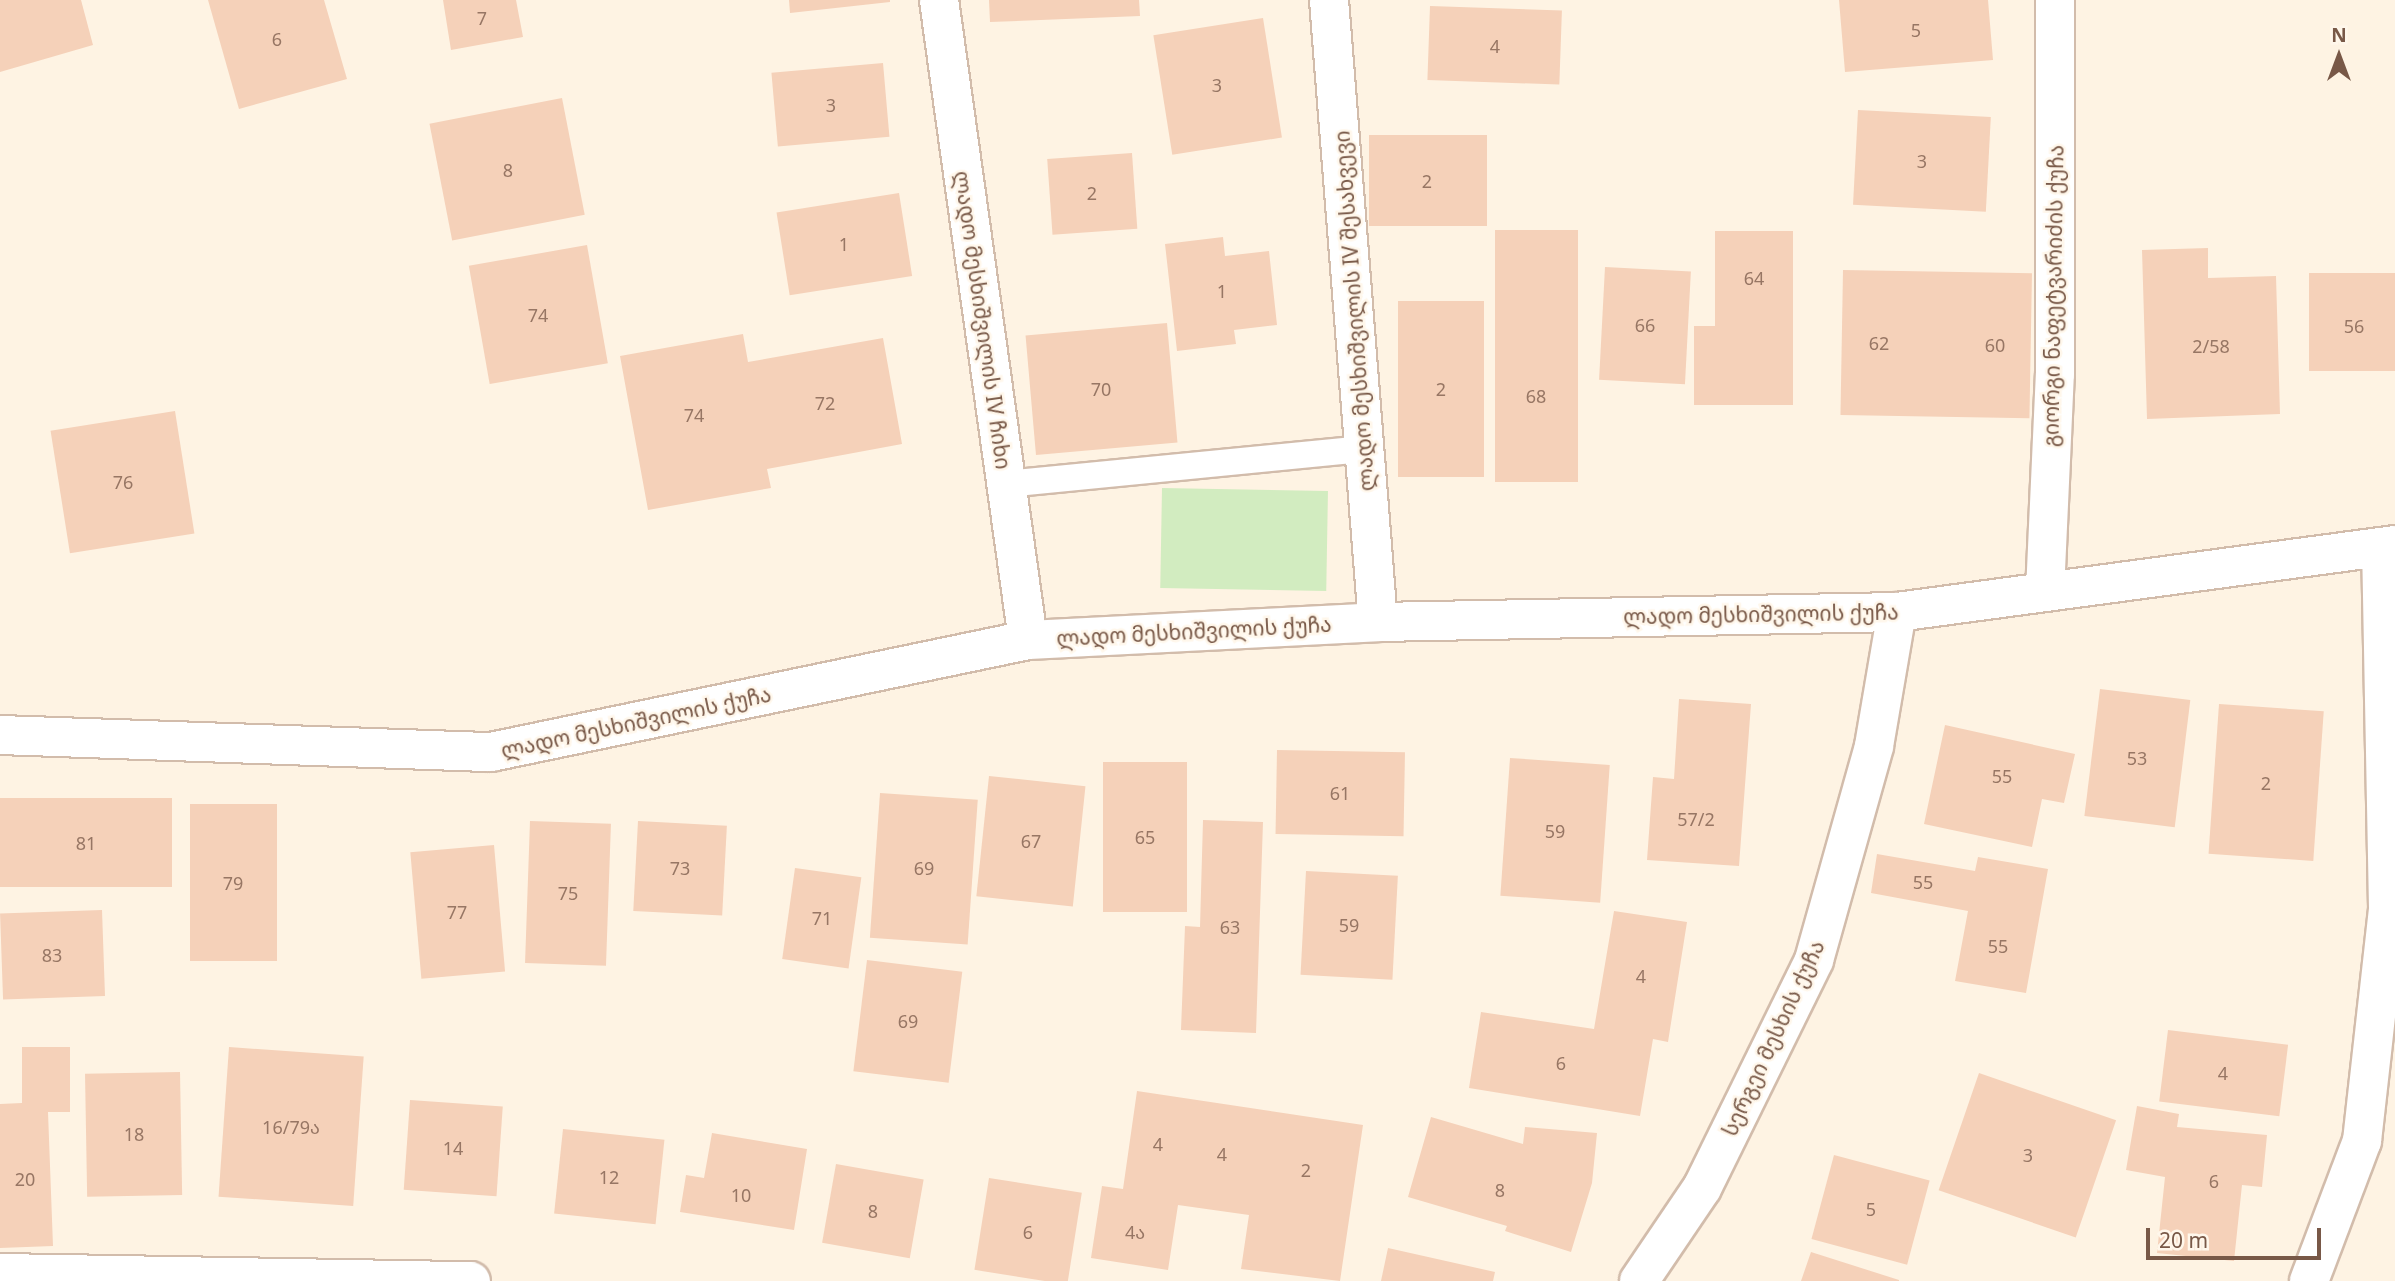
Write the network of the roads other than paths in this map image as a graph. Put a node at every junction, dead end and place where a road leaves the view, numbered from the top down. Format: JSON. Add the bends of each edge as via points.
{"nodes":[{"id":1,"x":939,"y":0,"type":"edge"},
{"id":2,"x":1329,"y":0,"type":"edge"},
{"id":3,"x":2055,"y":0,"type":"edge"},
{"id":4,"x":1364,"y":449,"type":"junction"},
{"id":5,"x":1006,"y":484,"type":"junction"},
{"id":6,"x":2388,"y":546,"type":"edge"},
{"id":7,"x":2045,"y":592,"type":"junction"},
{"id":8,"x":1897,"y":612,"type":"junction"},
{"id":9,"x":1378,"y":621,"type":"junction"},
{"id":10,"x":1028,"y":640,"type":"junction"},
{"id":11,"x":0,"y":735,"type":"edge"},
{"id":12,"x":2392,"y":908,"type":"edge"},
{"id":13,"x":0,"y":1273,"type":"edge"},
{"id":14,"x":471,"y":1281,"type":"edge"},
{"id":15,"x":1639,"y":1281,"type":"edge"},
{"id":16,"x":2309,"y":1281,"type":"edge"}],
"edges":[{"from":1,"to":5,"type":"street","name":"ლადო მესხიშვილის IV ჩიხი"},
{"from":2,"to":4,"type":"street","name":"ლადო მესხიშვილის IV შესახვევი"},
{"from":3,"to":7,"type":"street","name":"გიორგი ნაფეტვარიძის ქუჩა","via":[[2055,374]]},
{"from":4,"to":5,"type":"lane"},
{"from":4,"to":9,"type":"street","name":"ლადო მესხიშვილის IV შესახვევი"},
{"from":5,"to":10,"type":"street","name":"ლადო მესხიშვილის IV ჩიხი"},
{"from":6,"to":7,"type":"street","name":"ლადო მესხიშვილის ქუჩა"},
{"from":6,"to":12,"type":"street"},
{"from":7,"to":8,"type":"street","name":"ლადო მესხიშვილის ქუჩა"},
{"from":8,"to":9,"type":"street","name":"ლადო მესხიშვილის ქუჩა"},
{"from":8,"to":15,"type":"street","name":"სერგეი მესხის ქუჩა","via":[[1874,746],[1814,960],[1702,1188]]},
{"from":9,"to":10,"type":"street","name":"ლადო მესხიშვილის ქუჩა"},
{"from":10,"to":11,"type":"street","name":"ლადო მესხიშვილის ქუჩა","via":[[491,752]]},
{"from":12,"to":16,"type":"street","via":[[2362,1141]]},
{"from":13,"to":14,"type":"street"}]}
